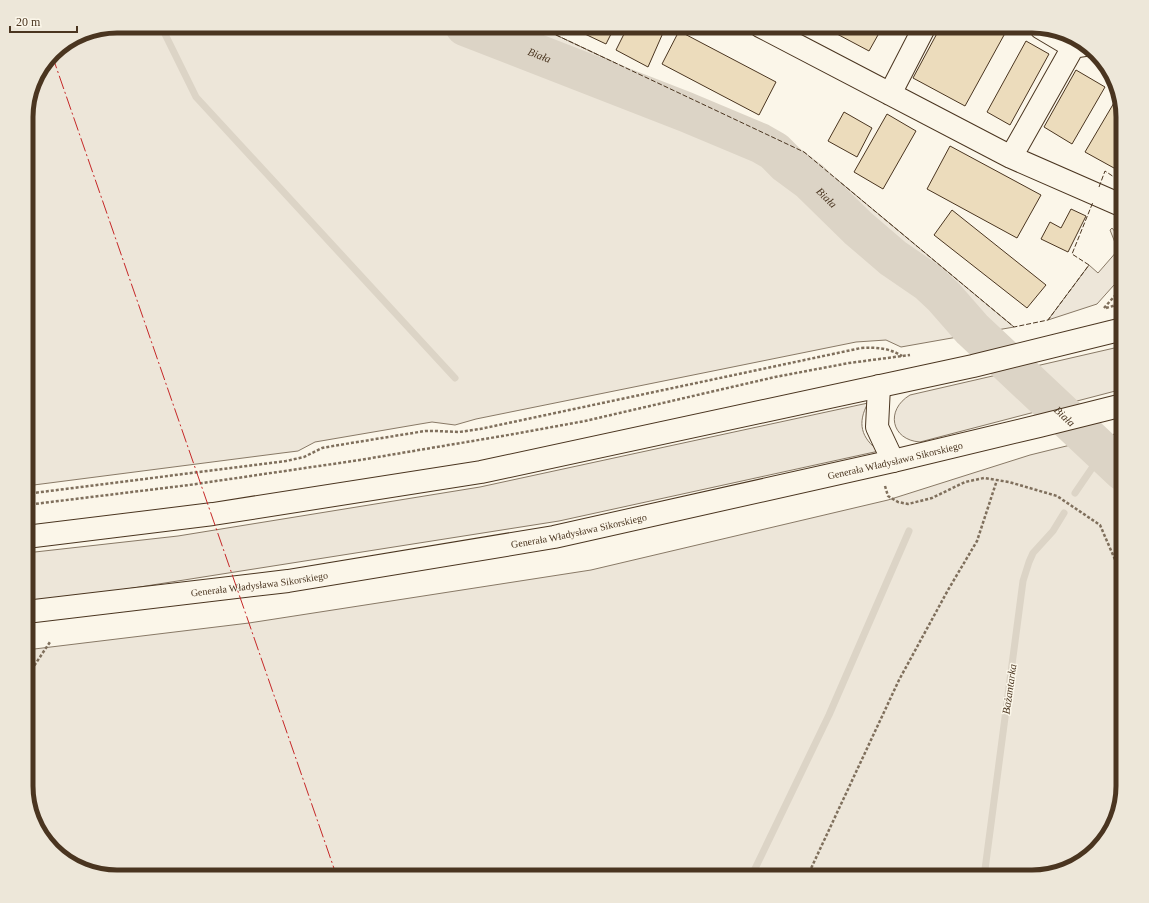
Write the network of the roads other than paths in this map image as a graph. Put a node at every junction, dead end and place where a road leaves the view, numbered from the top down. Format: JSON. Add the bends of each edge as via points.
{"nodes":[{"id":1,"x":773,"y":33,"type":"edge"},
{"id":2,"x":921,"y":33,"type":"edge"},
{"id":3,"x":1079,"y":47,"type":"edge"},
{"id":4,"x":890,"y":94,"type":"junction"},
{"id":5,"x":1011,"y":157,"type":"junction"},
{"id":6,"x":1116,"y":203,"type":"edge"},
{"id":7,"x":1116,"y":331,"type":"edge"},
{"id":8,"x":879,"y":386,"type":"junction"},
{"id":9,"x":1114,"y":407,"type":"edge"},
{"id":10,"x":886,"y":463,"type":"junction"},
{"id":11,"x":33,"y":536,"type":"edge"},
{"id":12,"x":33,"y":611,"type":"edge"}],
"edges":[{"from":1,"to":4,"type":"main road"},
{"from":2,"to":4,"type":"main road"},
{"from":3,"to":5,"type":"main road"},
{"from":4,"to":5,"type":"main road"},
{"from":5,"to":6,"type":"main road"},
{"from":7,"to":8,"type":"main road"},
{"from":8,"to":10,"type":"main road","via":[[877,427]]},
{"from":8,"to":11,"type":"main road","via":[[481,472],[213,514]]},
{"from":9,"to":10,"type":"main road","name":"Generała Władysława Sikorskiego"},
{"from":10,"to":12,"type":"main road","name":"Generała Władysława Sikorskiego","via":[[554,537],[288,580]]}]}
